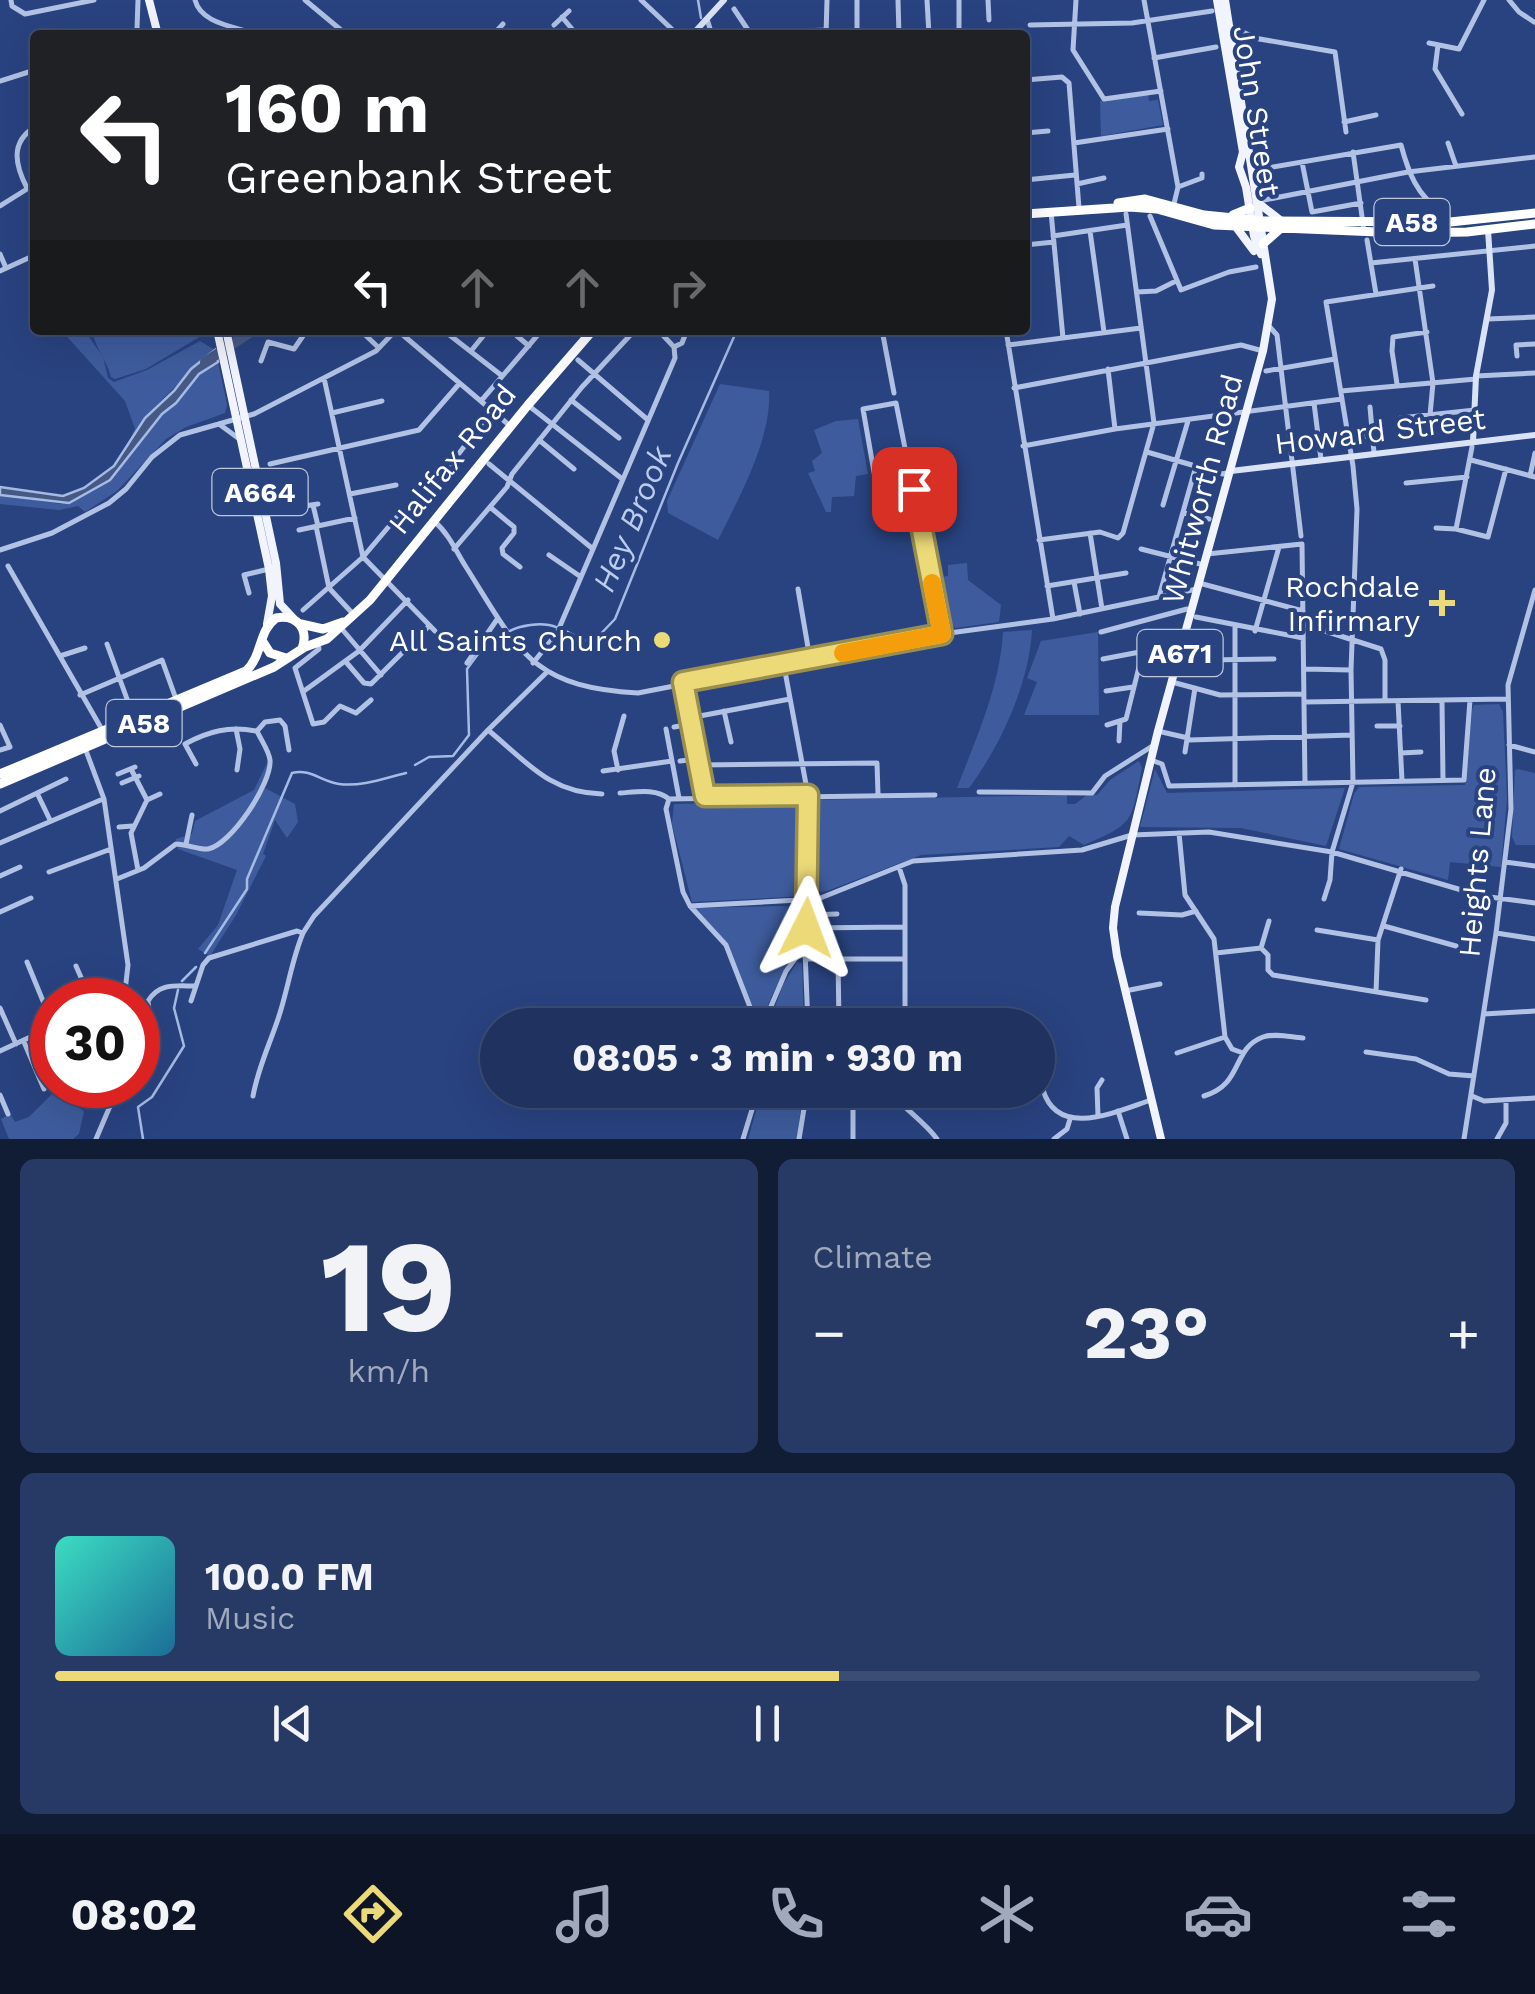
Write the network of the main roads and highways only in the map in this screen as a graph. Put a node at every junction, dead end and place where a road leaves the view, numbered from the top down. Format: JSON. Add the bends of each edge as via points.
{"nodes":[{"id":1,"x":150,"y":0,"type":"edge"},
{"id":2,"x":1216,"y":0,"type":"edge"},
{"id":3,"x":1225,"y":0,"type":"edge"},
{"id":4,"x":1226,"y":29,"type":"junction"},
{"id":5,"x":157,"y":30,"type":"edge"},
{"id":6,"x":1171,"y":209,"type":"junction"},
{"id":7,"x":1535,"y":213,"type":"edge"},
{"id":8,"x":1030,"y":214,"type":"edge"},
{"id":9,"x":1256,"y":215,"type":"junction"},
{"id":10,"x":1482,"y":219,"type":"junction"},
{"id":11,"x":1535,"y":224,"type":"edge"},
{"id":12,"x":1280,"y":225,"type":"junction"},
{"id":13,"x":1236,"y":227,"type":"junction"},
{"id":14,"x":1488,"y":230,"type":"junction"},
{"id":15,"x":1365,"y":231,"type":"junction"},
{"id":16,"x":1263,"y":244,"type":"junction"},
{"id":17,"x":1263,"y":258,"type":"junction"},
{"id":18,"x":1266,"y":273,"type":"junction"},
{"id":19,"x":217,"y":335,"type":"edge"},
{"id":20,"x":227,"y":335,"type":"edge"},
{"id":21,"x":589,"y":335,"type":"edge"},
{"id":22,"x":228,"y":361,"type":"junction"},
{"id":23,"x":240,"y":417,"type":"junction"},
{"id":24,"x":352,"y":617,"type":"junction"},
{"id":25,"x":296,"y":621,"type":"junction"},
{"id":26,"x":267,"y":624,"type":"junction"},
{"id":27,"x":263,"y":642,"type":"junction"},
{"id":28,"x":302,"y":649,"type":"junction"},
{"id":29,"x":286,"y":658,"type":"junction"},
{"id":30,"x":106,"y":733,"type":"junction"},
{"id":31,"x":80,"y":745,"type":"junction"},
{"id":32,"x":0,"y":774,"type":"edge"},
{"id":33,"x":0,"y":784,"type":"edge"},
{"id":34,"x":1162,"y":1138,"type":"edge"}],
"edges":[{"from":1,"to":5,"type":"main road"},
{"from":2,"to":4,"type":"main road","name":"John Street","number":"A671"},
{"from":3,"to":4,"type":"main road","name":"John Street","number":"A671"},
{"from":4,"to":9,"type":"main road","name":"John Street","number":"A671"},
{"from":4,"to":9,"type":"main road","name":"John Street","number":"A671","via":[[1243,152],[1239,167]]},
{"from":6,"to":8,"type":"highway","number":"A58"},
{"from":6,"to":9,"type":"highway","number":"A58"},
{"from":6,"to":13,"type":"highway","number":"A58"},
{"from":7,"to":10,"type":"highway","number":"A58"},
{"from":9,"to":12,"type":"highway","number":"A58"},
{"from":9,"to":12,"type":"main road"},
{"from":9,"to":13,"type":"highway","number":"A58"},
{"from":9,"to":16,"type":"main road","name":"Whitworth Road","number":"A671"},
{"from":9,"to":17,"type":"main road","name":"Whitworth Road","number":"A671"},
{"from":10,"to":14,"type":"highway","number":"A58"},
{"from":10,"to":15,"type":"highway","number":"A58"},
{"from":11,"to":14,"type":"highway","number":"A58"},
{"from":12,"to":15,"type":"highway","number":"A58"},
{"from":12,"to":16,"type":"highway"},
{"from":13,"to":18,"type":"main road"},
{"from":14,"to":15,"type":"highway","number":"A58"},
{"from":16,"to":17,"type":"main road","name":"Whitworth Road","number":"A671"},
{"from":17,"to":18,"type":"main road","name":"Whitworth Road","number":"A671"},
{"from":18,"to":34,"type":"main road","name":"Whitworth Road","number":"A671","via":[[1272,299],[1268,326],[1115,907],[1113,928]]},
{"from":19,"to":22,"type":"main road","number":"A664"},
{"from":20,"to":22,"type":"main road","number":"A664"},
{"from":21,"to":24,"type":"highway","name":"Halifax Road","number":"A58"},
{"from":22,"to":23,"type":"main road","number":"A664"},
{"from":23,"to":25,"type":"main road","number":"A664","via":[[279,600]]},
{"from":23,"to":26,"type":"main road","number":"A664","via":[[272,596]]},
{"from":24,"to":25,"type":"highway","via":[[323,629]]},
{"from":24,"to":28,"type":"highway","name":"Halifax Road","number":"A58"},
{"from":25,"to":26,"type":"highway","via":[[280,617]]},
{"from":25,"to":28,"type":"highway","via":[[304,634]]},
{"from":26,"to":27,"type":"highway","number":"A58"},
{"from":27,"to":29,"type":"highway","via":[[270,653]]},
{"from":27,"to":30,"type":"highway","number":"A58","via":[[246,672]]},
{"from":28,"to":29,"type":"highway","number":"A58"},
{"from":29,"to":30,"type":"highway","number":"A58"},
{"from":30,"to":31,"type":"highway","number":"A58"},
{"from":31,"to":32,"type":"highway","number":"A58"},
{"from":31,"to":33,"type":"highway","number":"A58"}]}
